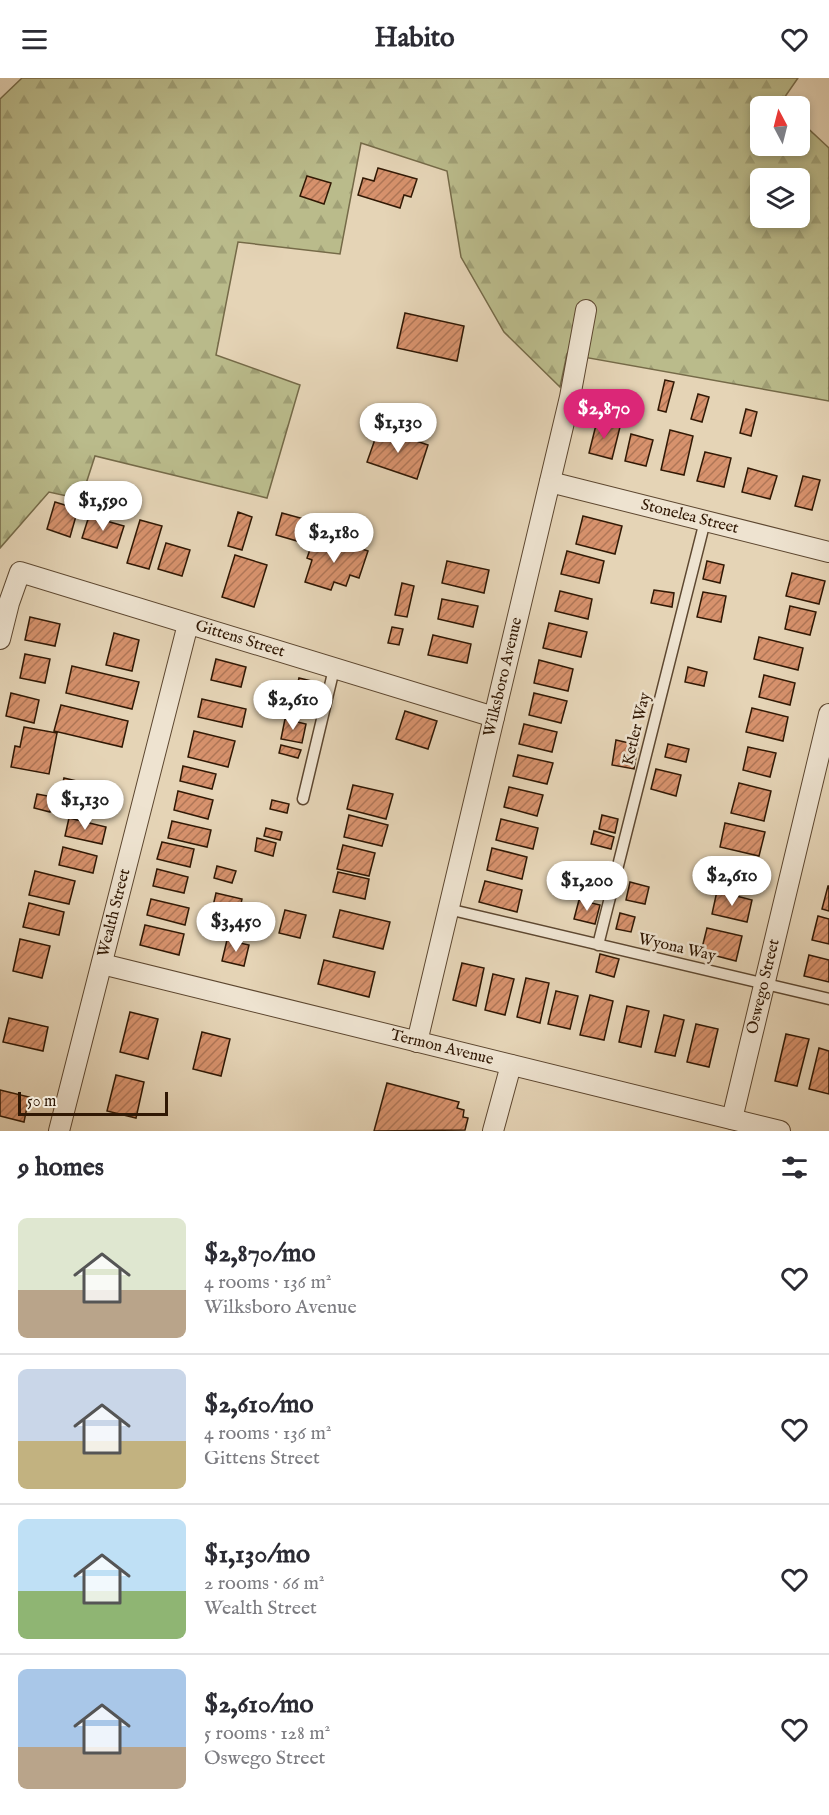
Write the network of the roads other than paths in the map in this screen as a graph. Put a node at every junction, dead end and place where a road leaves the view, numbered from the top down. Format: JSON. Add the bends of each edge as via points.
{"nodes":[{"id":1,"x":586,"y":310,"type":"dead end"},
{"id":2,"x":550,"y":482,"type":"junction"},
{"id":3,"x":705,"y":521,"type":"junction"},
{"id":4,"x":829,"y":552,"type":"edge"},
{"id":5,"x":188,"y":624,"type":"junction"},
{"id":6,"x":0,"y":639,"type":"edge"},
{"id":7,"x":334,"y":669,"type":"junction"},
{"id":8,"x":829,"y":714,"type":"edge"},
{"id":9,"x":494,"y":717,"type":"junction"},
{"id":10,"x":303,"y":799,"type":"dead end"},
{"id":11,"x":448,"y":909,"type":"junction"},
{"id":12,"x":598,"y":945,"type":"junction"},
{"id":13,"x":102,"y":964,"type":"junction"},
{"id":14,"x":764,"y":984,"type":"junction"},
{"id":15,"x":829,"y":999,"type":"edge"},
{"id":16,"x":417,"y":1042,"type":"junction"},
{"id":17,"x":511,"y":1065,"type":"junction"},
{"id":18,"x":732,"y":1119,"type":"junction"},
{"id":19,"x":60,"y":1131,"type":"edge"},
{"id":20,"x":493,"y":1131,"type":"edge"},
{"id":21,"x":780,"y":1131,"type":"edge"}],
"edges":[{"from":1,"to":2,"type":"street","name":"Wilksboro Avenue"},
{"from":2,"to":3,"type":"street","name":"Stonelea Street"},
{"from":2,"to":9,"type":"street","name":"Wilksboro Avenue"},
{"from":3,"to":4,"type":"street","name":"Stonelea Street"},
{"from":3,"to":12,"type":"lane","name":"Ketler Way"},
{"from":5,"to":6,"type":"street","name":"Gittens Street","via":[[21,573]]},
{"from":5,"to":7,"type":"street","name":"Gittens Street"},
{"from":5,"to":13,"type":"street","name":"Wealth Street"},
{"from":7,"to":9,"type":"street","name":"Gittens Street"},
{"from":7,"to":10,"type":"lane"},
{"from":8,"to":14,"type":"street","name":"Oswego Street"},
{"from":9,"to":11,"type":"street","name":"Wilksboro Avenue"},
{"from":11,"to":12,"type":"lane","name":"Wyona Way"},
{"from":11,"to":16,"type":"street","name":"Wilksboro Avenue"},
{"from":12,"to":14,"type":"lane","name":"Wyona Way"},
{"from":13,"to":16,"type":"street","name":"Termon Avenue"},
{"from":13,"to":19,"type":"street","name":"Wealth Street"},
{"from":14,"to":15,"type":"lane","name":"Wyona Way"},
{"from":14,"to":18,"type":"street","name":"Oswego Street"},
{"from":16,"to":17,"type":"street","name":"Termon Avenue"},
{"from":17,"to":18,"type":"street","name":"Termon Avenue"},
{"from":17,"to":20,"type":"street"},
{"from":18,"to":21,"type":"street","name":"Termon Avenue"}]}
